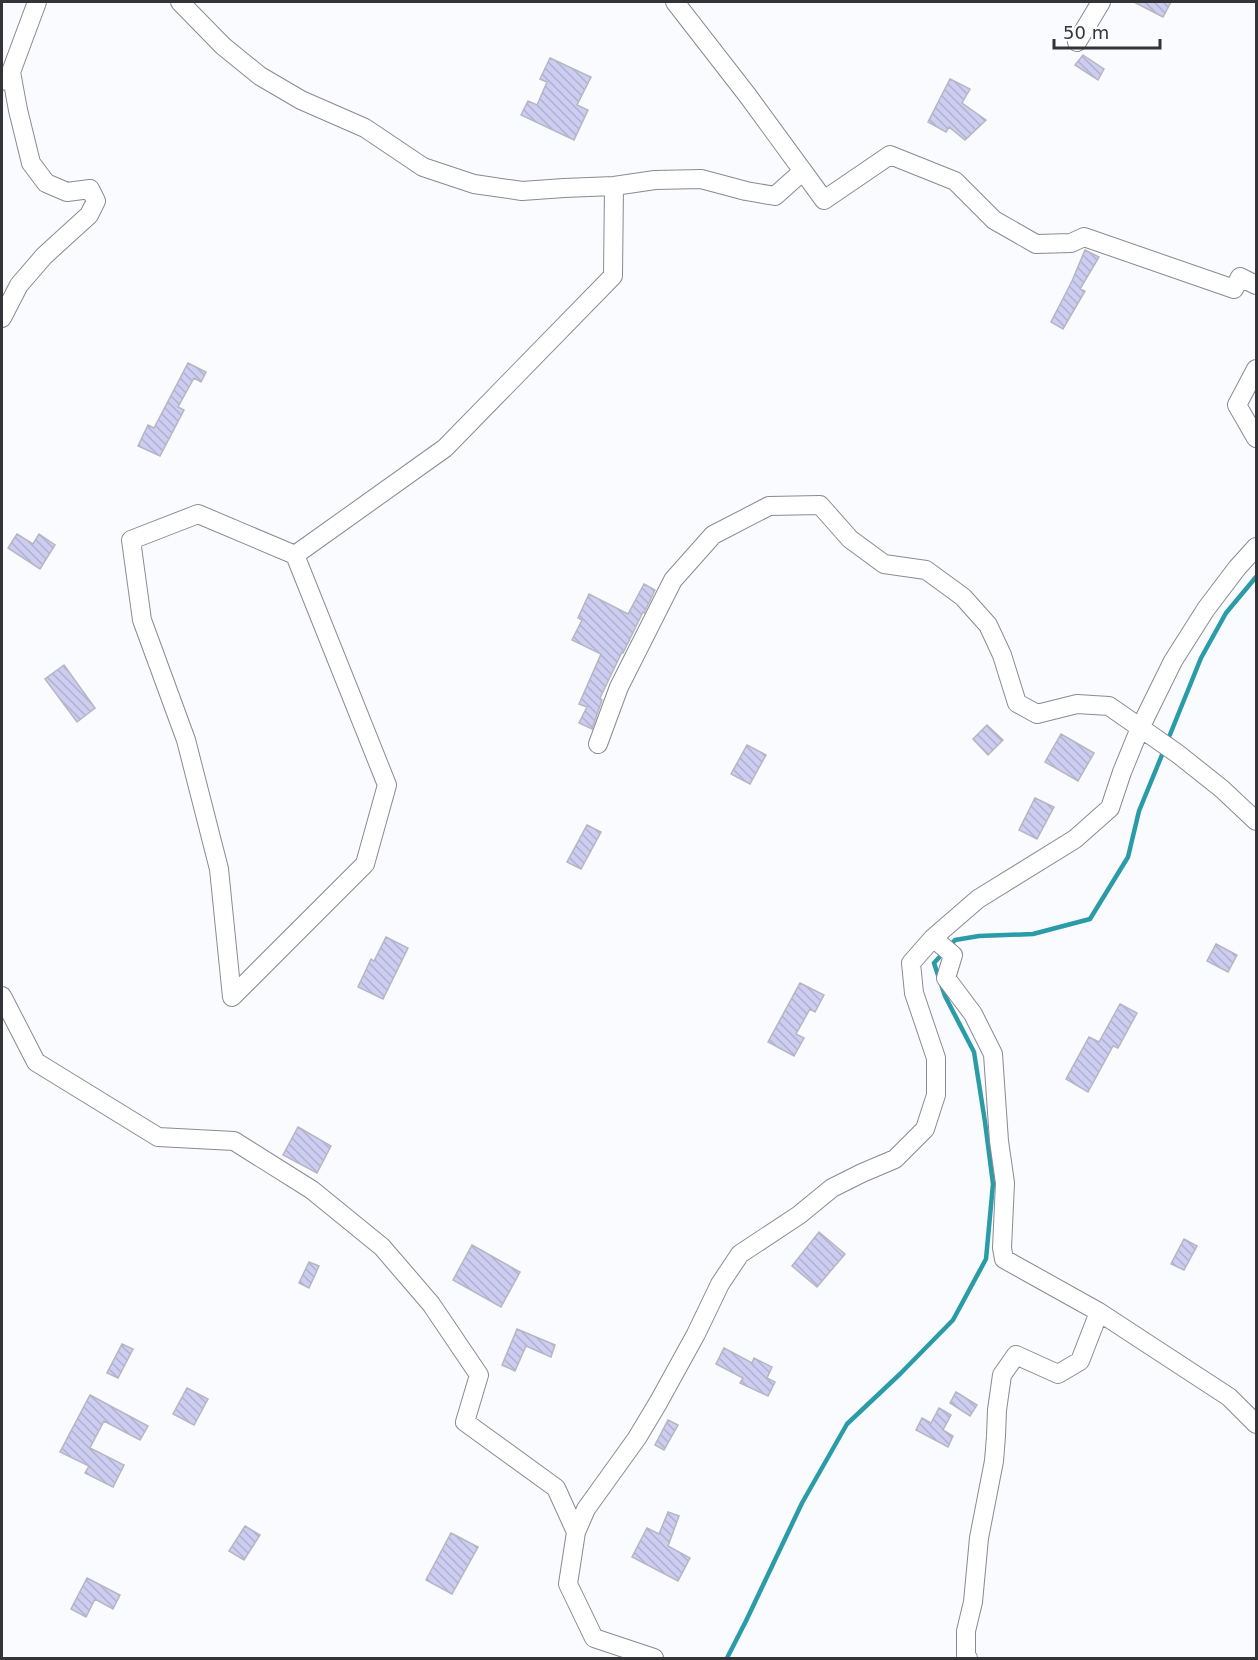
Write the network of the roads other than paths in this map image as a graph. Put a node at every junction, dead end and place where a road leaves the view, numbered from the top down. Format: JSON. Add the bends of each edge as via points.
{"nodes":[{"id":1,"x":37,"y":2,"type":"edge"},
{"id":2,"x":180,"y":2,"type":"edge"},
{"id":3,"x":675,"y":2,"type":"edge"},
{"id":4,"x":1101,"y":2,"type":"edge"},
{"id":5,"x":1077,"y":42,"type":"dead end"},
{"id":6,"x":6,"y":80,"type":"edge"},
{"id":7,"x":803,"y":171,"type":"junction"},
{"id":8,"x":614,"y":186,"type":"junction"},
{"id":9,"x":1257,"y":285,"type":"edge"},
{"id":10,"x":2,"y":318,"type":"edge"},
{"id":11,"x":1257,"y":369,"type":"edge"},
{"id":12,"x":1257,"y":438,"type":"edge"},
{"id":13,"x":1257,"y":547,"type":"edge"},
{"id":14,"x":296,"y":555,"type":"junction"},
{"id":15,"x":1147,"y":734,"type":"junction"},
{"id":16,"x":598,"y":744,"type":"dead end"},
{"id":17,"x":1257,"y":821,"type":"edge"},
{"id":18,"x":933,"y":938,"type":"junction"},
{"id":19,"x":2,"y":996,"type":"edge"},
{"id":20,"x":1099,"y":1312,"type":"junction"},
{"id":21,"x":1257,"y":1424,"type":"edge"},
{"id":22,"x":576,"y":1532,"type":"junction"},
{"id":23,"x":654,"y":1659,"type":"edge"},
{"id":24,"x":968,"y":1659,"type":"edge"}],
"edges":[{"from":1,"to":6,"type":"street"},
{"from":2,"to":8,"type":"street","via":[[260,76],[301,100],[365,128],[423,167],[474,184],[522,191]]},
{"from":3,"to":7,"type":"street"},
{"from":4,"to":5,"type":"street"},
{"from":6,"to":10,"type":"street","via":[[31,163],[46,183],[66,192],[90,189],[96,201],[89,216],[44,256],[20,285]]},
{"from":7,"to":8,"type":"street","via":[[776,196],[701,179]]},
{"from":7,"to":9,"type":"street","via":[[824,200],[890,155],[955,181],[994,220],[1036,244],[1071,243],[1084,237],[1234,289],[1240,277]]},
{"from":8,"to":14,"type":"street","via":[[613,276],[445,448]]},
{"from":11,"to":12,"type":"street","via":[[1238,405]]},
{"from":13,"to":15,"type":"street","via":[[1237,568],[1173,661]]},
{"from":14,"to":14,"type":"street","via":[[387,785],[365,864],[232,997],[219,869],[186,740],[142,620],[131,540],[198,514]]},
{"from":15,"to":16,"type":"street","via":[[1109,706],[1077,704],[1037,714],[1017,703],[988,624],[963,597],[926,570],[884,564],[850,539],[820,505],[769,506],[713,535],[673,580],[619,687]]},
{"from":15,"to":17,"type":"street","via":[[1178,754]]},
{"from":15,"to":18,"type":"street","via":[[1122,772],[1110,808],[1075,839],[978,899]]},
{"from":18,"to":20,"type":"street","via":[[953,955],[946,978],[973,1014],[993,1054],[1005,1183],[1004,1259]]},
{"from":18,"to":22,"type":"street","via":[[911,963],[914,993],[936,1058],[936,1095],[925,1129],[895,1159],[832,1188],[741,1254],[720,1284],[658,1403],[586,1509]]},
{"from":19,"to":22,"type":"street","via":[[36,1062],[158,1137],[234,1141],[312,1190],[382,1247],[431,1304],[479,1375],[465,1422],[556,1488]]},
{"from":20,"to":21,"type":"street","via":[[1229,1398]]},
{"from":20,"to":24,"type":"street","via":[[1080,1361],[1058,1374],[1017,1355],[1002,1375],[994,1461],[966,1631]]},
{"from":22,"to":23,"type":"street","via":[[568,1584],[594,1638]]}]}
